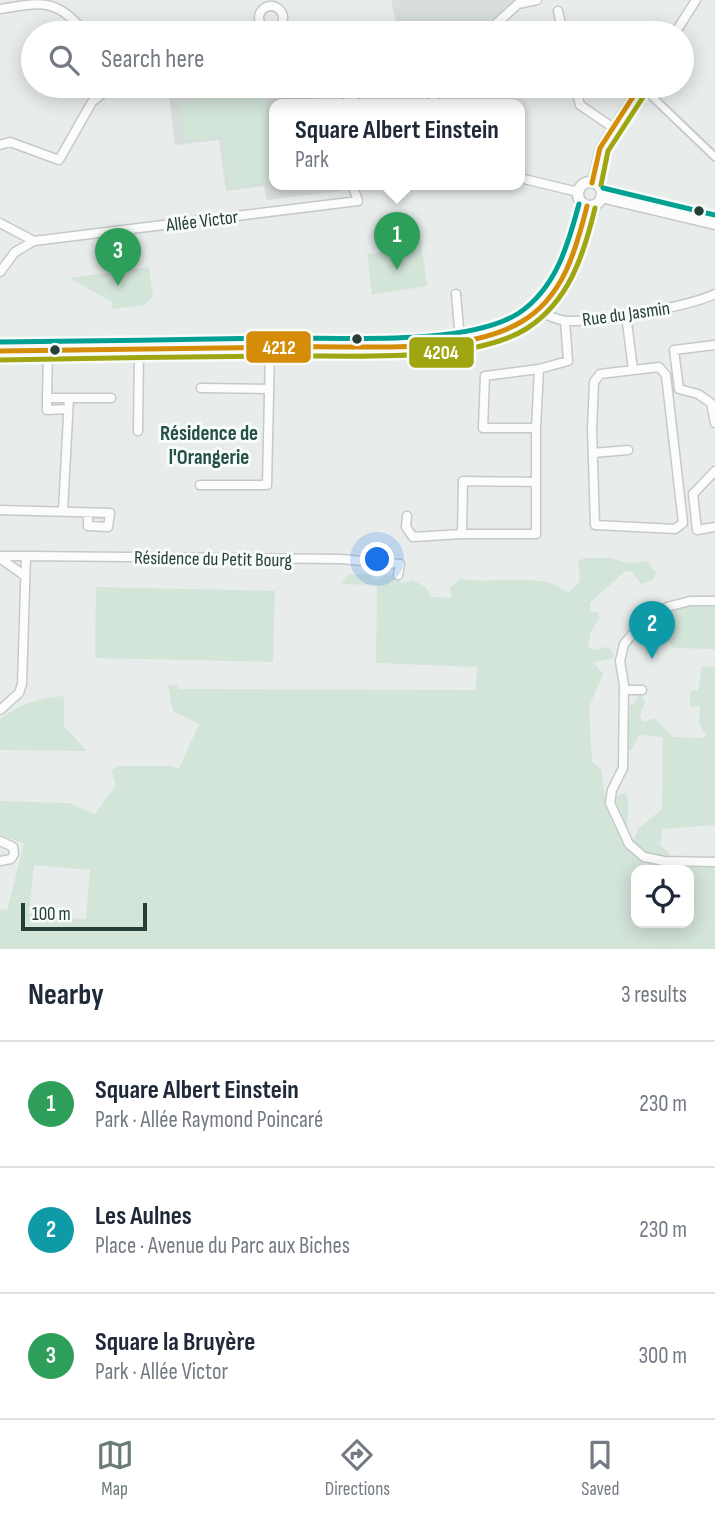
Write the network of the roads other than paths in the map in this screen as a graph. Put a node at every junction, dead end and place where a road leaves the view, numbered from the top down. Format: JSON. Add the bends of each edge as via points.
{"nodes":[{"id":1,"x":282,"y":0,"type":"edge"},
{"id":2,"x":537,"y":0,"type":"edge"},
{"id":3,"x":696,"y":0,"type":"edge"},
{"id":4,"x":275,"y":7,"type":"junction"},
{"id":5,"x":0,"y":9,"type":"edge"},
{"id":6,"x":558,"y":11,"type":"dead end"},
{"id":7,"x":78,"y":21,"type":"edge"},
{"id":8,"x":260,"y":21,"type":"edge"},
{"id":9,"x":282,"y":21,"type":"edge"},
{"id":10,"x":499,"y":21,"type":"edge"},
{"id":11,"x":560,"y":21,"type":"edge"},
{"id":12,"x":683,"y":21,"type":"edge"},
{"id":13,"x":96,"y":98,"type":"edge"},
{"id":14,"x":578,"y":98,"type":"edge"},
{"id":15,"x":633,"y":98,"type":"edge"},
{"id":16,"x":654,"y":98,"type":"edge"},
{"id":17,"x":612,"y":127,"type":"junction"},
{"id":18,"x":0,"y":145,"type":"edge"},
{"id":19,"x":715,"y":157,"type":"edge"},
{"id":20,"x":525,"y":179,"type":"edge"},
{"id":21,"x":592,"y":183,"type":"junction"},
{"id":22,"x":354,"y":190,"type":"edge"},
{"id":23,"x":578,"y":192,"type":"junction"},
{"id":24,"x":601,"y":197,"type":"junction"},
{"id":25,"x":587,"y":206,"type":"junction"},
{"id":26,"x":0,"y":223,"type":"edge"},
{"id":27,"x":715,"y":224,"type":"edge"},
{"id":28,"x":34,"y":241,"type":"junction"},
{"id":29,"x":0,"y":272,"type":"edge"},
{"id":30,"x":456,"y":294,"type":"dead end"},
{"id":31,"x":715,"y":294,"type":"edge"},
{"id":32,"x":537,"y":311,"type":"junction"},
{"id":33,"x":626,"y":314,"type":"junction"},
{"id":34,"x":565,"y":321,"type":"junction"},
{"id":35,"x":460,"y":339,"type":"junction"},
{"id":36,"x":715,"y":345,"type":"edge"},
{"id":37,"x":270,"y":348,"type":"junction"},
{"id":38,"x":0,"y":351,"type":"edge"},
{"id":39,"x":48,"y":351,"type":"junction"},
{"id":40,"x":139,"y":351,"type":"junction"},
{"id":41,"x":539,"y":369,"type":"junction"},
{"id":42,"x":633,"y":370,"type":"junction"},
{"id":43,"x":201,"y":387,"type":"dead end"},
{"id":44,"x":269,"y":389,"type":"junction"},
{"id":45,"x":47,"y":398,"type":"junction"},
{"id":46,"x":69,"y":398,"type":"junction"},
{"id":47,"x":111,"y":398,"type":"dead end"},
{"id":48,"x":68,"y":410,"type":"junction"},
{"id":49,"x":715,"y":423,"type":"edge"},
{"id":50,"x":536,"y":428,"type":"junction"},
{"id":51,"x":138,"y":430,"type":"dead end"},
{"id":52,"x":628,"y":450,"type":"dead end"},
{"id":53,"x":593,"y":453,"type":"junction"},
{"id":54,"x":715,"y":471,"type":"edge"},
{"id":55,"x":536,"y":482,"type":"junction"},
{"id":56,"x":200,"y":485,"type":"dead end"},
{"id":57,"x":0,"y":510,"type":"edge"},
{"id":58,"x":63,"y":511,"type":"junction"},
{"id":59,"x":88,"y":513,"type":"dead end"},
{"id":60,"x":407,"y":516,"type":"dead end"},
{"id":61,"x":715,"y":527,"type":"edge"},
{"id":62,"x":463,"y":534,"type":"junction"},
{"id":63,"x":26,"y":556,"type":"junction"},
{"id":64,"x":0,"y":557,"type":"edge"},
{"id":65,"x":398,"y":575,"type":"dead end"},
{"id":66,"x":25,"y":576,"type":"junction"},
{"id":67,"x":715,"y":601,"type":"edge"},
{"id":68,"x":624,"y":690,"type":"junction"},
{"id":69,"x":642,"y":690,"type":"dead end"},
{"id":70,"x":0,"y":710,"type":"edge"},
{"id":71,"x":0,"y":841,"type":"edge"},
{"id":72,"x":0,"y":861,"type":"edge"},
{"id":73,"x":715,"y":862,"type":"edge"}],
"edges":[{"from":1,"to":4,"type":"street"},
{"from":2,"to":10,"type":"street","via":[[518,4]]},
{"from":3,"to":12,"type":"street"},
{"from":4,"to":8,"type":"street","via":[[262,10]]},
{"from":4,"to":9,"type":"street"},
{"from":5,"to":7,"type":"street","via":[[56,2],[69,8]]},
{"from":6,"to":11,"type":"street"},
{"from":13,"to":18,"type":"street","via":[[62,157],[54,161],[10,142]]},
{"from":14,"to":17,"type":"street","via":[[580,105]]},
{"from":15,"to":17,"type":"street"},
{"from":16,"to":19,"type":"street"},
{"from":17,"to":21,"type":"street","via":[[600,148]]},
{"from":20,"to":23,"type":"street"},
{"from":21,"to":23,"type":"street"},
{"from":21,"to":24,"type":"street","via":[[600,188]]},
{"from":22,"to":28,"type":"street","name":"Allée Victor","via":[[358,201]]},
{"from":23,"to":25,"type":"street"},
{"from":24,"to":25,"type":"street"},
{"from":24,"to":27,"type":"street"},
{"from":25,"to":32,"type":"street","via":[[569,270]]},
{"from":26,"to":28,"type":"street"},
{"from":28,"to":29,"type":"street","via":[[15,252]]},
{"from":30,"to":35,"type":"street"},
{"from":31,"to":33,"type":"street","name":"Rue du Jasmin"},
{"from":32,"to":34,"type":"street","name":"Rue du Jasmin"},
{"from":32,"to":35,"type":"street","via":[[508,329]]},
{"from":33,"to":34,"type":"street","name":"Rue du Jasmin"},
{"from":33,"to":42,"type":"street"},
{"from":34,"to":41,"type":"street","via":[[568,361]]},
{"from":35,"to":37,"type":"street"},
{"from":36,"to":49,"type":"street","via":[[674,350],[679,389],[711,403]]},
{"from":37,"to":40,"type":"street"},
{"from":37,"to":44,"type":"street"},
{"from":38,"to":39,"type":"street"},
{"from":39,"to":40,"type":"street"},
{"from":39,"to":45,"type":"street"},
{"from":40,"to":51,"type":"street"},
{"from":41,"to":50,"type":"street"},
{"from":41,"to":50,"type":"street","via":[[485,376],[483,428]]},
{"from":42,"to":53,"type":"street","via":[[596,376]]},
{"from":42,"to":53,"type":"street","via":[[665,370],[684,517],[681,526],[595,525]]},
{"from":43,"to":44,"type":"street"},
{"from":44,"to":56,"type":"street","via":[[267,485]]},
{"from":45,"to":46,"type":"street"},
{"from":45,"to":48,"type":"street","via":[[47,410]]},
{"from":46,"to":47,"type":"street"},
{"from":46,"to":48,"type":"street"},
{"from":48,"to":58,"type":"street"},
{"from":50,"to":55,"type":"street"},
{"from":52,"to":53,"type":"street"},
{"from":54,"to":61,"type":"street","via":[[693,494],[697,530]]},
{"from":55,"to":62,"type":"street","via":[[536,534]]},
{"from":55,"to":62,"type":"street","via":[[463,481]]},
{"from":57,"to":58,"type":"street"},
{"from":58,"to":59,"type":"street"},
{"from":60,"to":62,"type":"street","via":[[413,537]]},
{"from":63,"to":64,"type":"street","name":"Résidence du Petit Bourg"},
{"from":63,"to":65,"type":"street","name":"Résidence du Petit Bourg","via":[[340,559],[400,564]]},
{"from":63,"to":66,"type":"street"},
{"from":64,"to":66,"type":"street"},
{"from":66,"to":70,"type":"street","via":[[22,684]]},
{"from":67,"to":68,"type":"street","via":[[667,607],[641,624],[621,652]]},
{"from":68,"to":69,"type":"street"},
{"from":68,"to":73,"type":"street","via":[[623,768],[611,796],[623,834],[644,857]]},
{"from":71,"to":72,"type":"street","via":[[13,847],[14,854]]}]}
